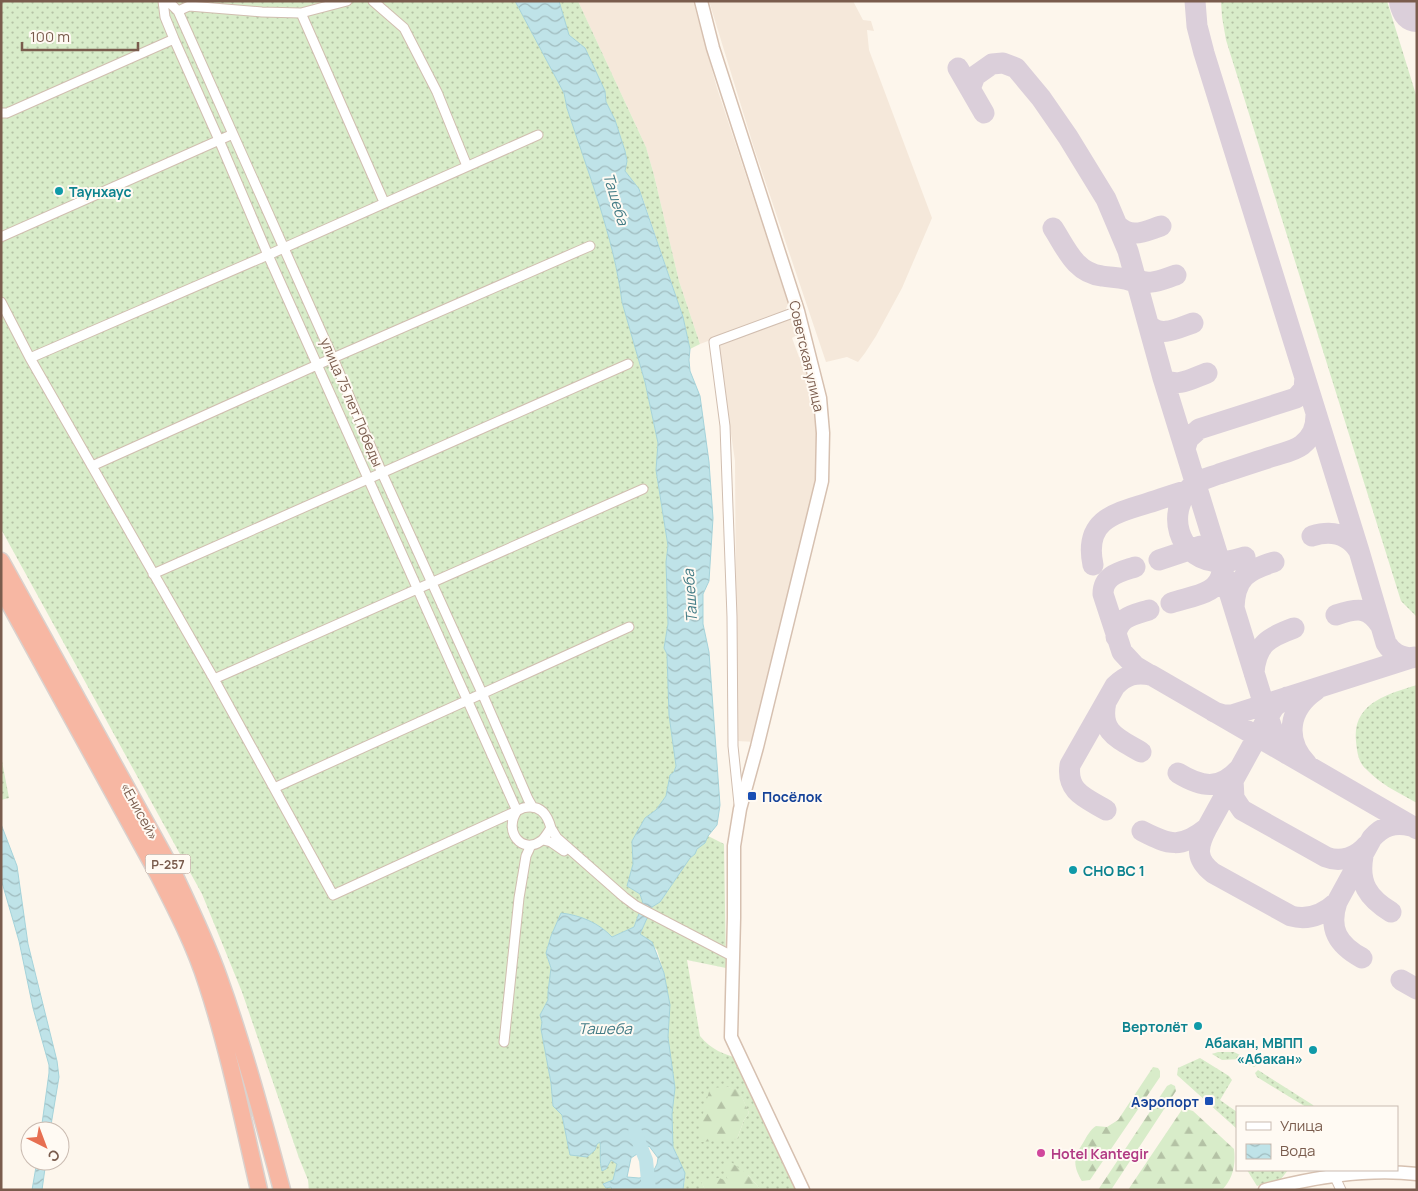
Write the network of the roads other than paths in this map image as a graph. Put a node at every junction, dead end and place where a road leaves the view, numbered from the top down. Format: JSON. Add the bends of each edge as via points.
{"nodes":[{"id":1,"x":162,"y":1,"type":"edge"},
{"id":2,"x":168,"y":1,"type":"edge"},
{"id":3,"x":347,"y":1,"type":"edge"},
{"id":4,"x":373,"y":1,"type":"edge"},
{"id":5,"x":701,"y":1,"type":"edge"},
{"id":6,"x":178,"y":11,"type":"junction"},
{"id":7,"x":301,"y":13,"type":"junction"},
{"id":8,"x":174,"y":39,"type":"junction"},
{"id":9,"x":206,"y":74,"type":"junction"},
{"id":10,"x":192,"y":80,"type":"junction"},
{"id":11,"x":1,"y":113,"type":"edge"},
{"id":12,"x":233,"y":134,"type":"junction"},
{"id":13,"x":538,"y":135,"type":"dead end"},
{"id":14,"x":219,"y":140,"type":"junction"},
{"id":15,"x":467,"y":166,"type":"junction"},
{"id":16,"x":384,"y":202,"type":"junction"},
{"id":17,"x":1,"y":236,"type":"edge"},
{"id":18,"x":590,"y":246,"type":"dead end"},
{"id":19,"x":284,"y":248,"type":"junction"},
{"id":20,"x":268,"y":255,"type":"junction"},
{"id":21,"x":1,"y":302,"type":"edge"},
{"id":22,"x":798,"y":311,"type":"junction"},
{"id":23,"x":30,"y":358,"type":"junction"},
{"id":24,"x":333,"y":358,"type":"junction"},
{"id":25,"x":628,"y":364,"type":"dead end"},
{"id":26,"x":317,"y":365,"type":"junction"},
{"id":27,"x":92,"y":466,"type":"junction"},
{"id":28,"x":382,"y":473,"type":"junction"},
{"id":29,"x":367,"y":478,"type":"junction"},
{"id":30,"x":643,"y":489,"type":"dead end"},
{"id":31,"x":1,"y":561,"type":"edge"},
{"id":32,"x":153,"y":574,"type":"junction"},
{"id":33,"x":431,"y":582,"type":"junction"},
{"id":34,"x":1,"y":588,"type":"edge"},
{"id":35,"x":416,"y":588,"type":"junction"},
{"id":36,"x":630,"y":626,"type":"dead end"},
{"id":37,"x":214,"y":679,"type":"junction"},
{"id":38,"x":482,"y":693,"type":"junction"},
{"id":39,"x":466,"y":700,"type":"junction"},
{"id":40,"x":274,"y":788,"type":"junction"},
{"id":41,"x":532,"y":806,"type":"junction"},
{"id":42,"x":740,"y":809,"type":"junction"},
{"id":43,"x":517,"y":811,"type":"junction"},
{"id":44,"x":551,"y":828,"type":"junction"},
{"id":45,"x":543,"y":840,"type":"junction"},
{"id":46,"x":531,"y":844,"type":"junction"},
{"id":47,"x":624,"y":898,"type":"junction"},
{"id":48,"x":732,"y":956,"type":"junction"},
{"id":49,"x":504,"y":1042,"type":"dead end"},
{"id":50,"x":1417,"y":1174,"type":"edge"},
{"id":51,"x":1334,"y":1175,"type":"junction"},
{"id":52,"x":259,"y":1190,"type":"edge"},
{"id":53,"x":282,"y":1190,"type":"edge"},
{"id":54,"x":803,"y":1190,"type":"edge"},
{"id":55,"x":1265,"y":1190,"type":"edge"},
{"id":56,"x":1341,"y":1190,"type":"edge"}],
"edges":[{"from":1,"to":8,"type":"street","name":"улица 75 лет Победы"},
{"from":2,"to":6,"type":"street","name":"улица 75 лет Победы"},
{"from":3,"to":7,"type":"street"},
{"from":4,"to":15,"type":"street","via":[[404,28],[437,92]]},
{"from":5,"to":22,"type":"street","name":"Советская улица","via":[[713,48]]},
{"from":6,"to":7,"type":"street","via":[[189,6]]},
{"from":6,"to":9,"type":"street","name":"улица 75 лет Победы"},
{"from":7,"to":16,"type":"street"},
{"from":8,"to":10,"type":"street","name":"улица 75 лет Победы"},
{"from":8,"to":11,"type":"street"},
{"from":9,"to":10,"type":"street"},
{"from":9,"to":12,"type":"street","name":"улица 75 лет Победы"},
{"from":10,"to":14,"type":"street","name":"улица 75 лет Победы"},
{"from":12,"to":14,"type":"street"},
{"from":12,"to":19,"type":"street","name":"улица 75 лет Победы"},
{"from":13,"to":15,"type":"street"},
{"from":14,"to":17,"type":"street"},
{"from":14,"to":20,"type":"street","name":"улица 75 лет Победы"},
{"from":15,"to":16,"type":"street"},
{"from":16,"to":19,"type":"street"},
{"from":18,"to":24,"type":"street"},
{"from":19,"to":20,"type":"street"},
{"from":19,"to":24,"type":"street","name":"улица 75 лет Победы"},
{"from":20,"to":23,"type":"street"},
{"from":20,"to":26,"type":"street","name":"улица 75 лет Победы"},
{"from":21,"to":23,"type":"street"},
{"from":22,"to":42,"type":"street","name":"Советская улица","via":[[820,398],[822,481]]},
{"from":22,"to":42,"type":"street","via":[[714,342],[726,426],[733,746]]},
{"from":23,"to":27,"type":"street"},
{"from":24,"to":26,"type":"street"},
{"from":24,"to":28,"type":"street","name":"улица 75 лет Победы"},
{"from":25,"to":28,"type":"street"},
{"from":26,"to":27,"type":"street"},
{"from":26,"to":29,"type":"street","name":"улица 75 лет Победы"},
{"from":27,"to":32,"type":"street"},
{"from":28,"to":29,"type":"street"},
{"from":28,"to":33,"type":"street","name":"улица 75 лет Победы"},
{"from":29,"to":32,"type":"street"},
{"from":29,"to":35,"type":"street","name":"улица 75 лет Победы"},
{"from":30,"to":33,"type":"street"},
{"from":31,"to":53,"type":"highway","name":"«Енисей»","number":"Р-257","via":[[195,917],[254,1082]]},
{"from":32,"to":37,"type":"street"},
{"from":33,"to":35,"type":"street"},
{"from":33,"to":38,"type":"street","name":"улица 75 лет Победы"},
{"from":34,"to":52,"type":"highway","name":"«Енисей»","number":"Р-257","via":[[160,876],[183,924],[207,982],[226,1047]]},
{"from":35,"to":37,"type":"street"},
{"from":35,"to":39,"type":"street","name":"улица 75 лет Победы"},
{"from":36,"to":38,"type":"street"},
{"from":37,"to":40,"type":"street"},
{"from":38,"to":39,"type":"street"},
{"from":38,"to":41,"type":"street","name":"улица 75 лет Победы"},
{"from":39,"to":40,"type":"street"},
{"from":39,"to":43,"type":"street","name":"улица 75 лет Победы"},
{"from":40,"to":43,"type":"street","via":[[333,895]]},
{"from":41,"to":43,"type":"street"},
{"from":41,"to":44,"type":"street","via":[[545,812]]},
{"from":42,"to":48,"type":"street","name":"Советская улица","via":[[734,846]]},
{"from":43,"to":46,"type":"street","via":[[511,823],[514,835],[524,844]]},
{"from":44,"to":45,"type":"street"},
{"from":44,"to":47,"type":"street","via":[[557,838]]},
{"from":45,"to":46,"type":"street"},
{"from":45,"to":47,"type":"street","via":[[558,846]]},
{"from":46,"to":49,"type":"street","via":[[519,898]]},
{"from":47,"to":48,"type":"street"},
{"from":48,"to":54,"type":"street","name":"Советская улица","via":[[731,1037]]},
{"from":50,"to":51,"type":"street"},
{"from":51,"to":55,"type":"street"},
{"from":51,"to":56,"type":"street"}]}
